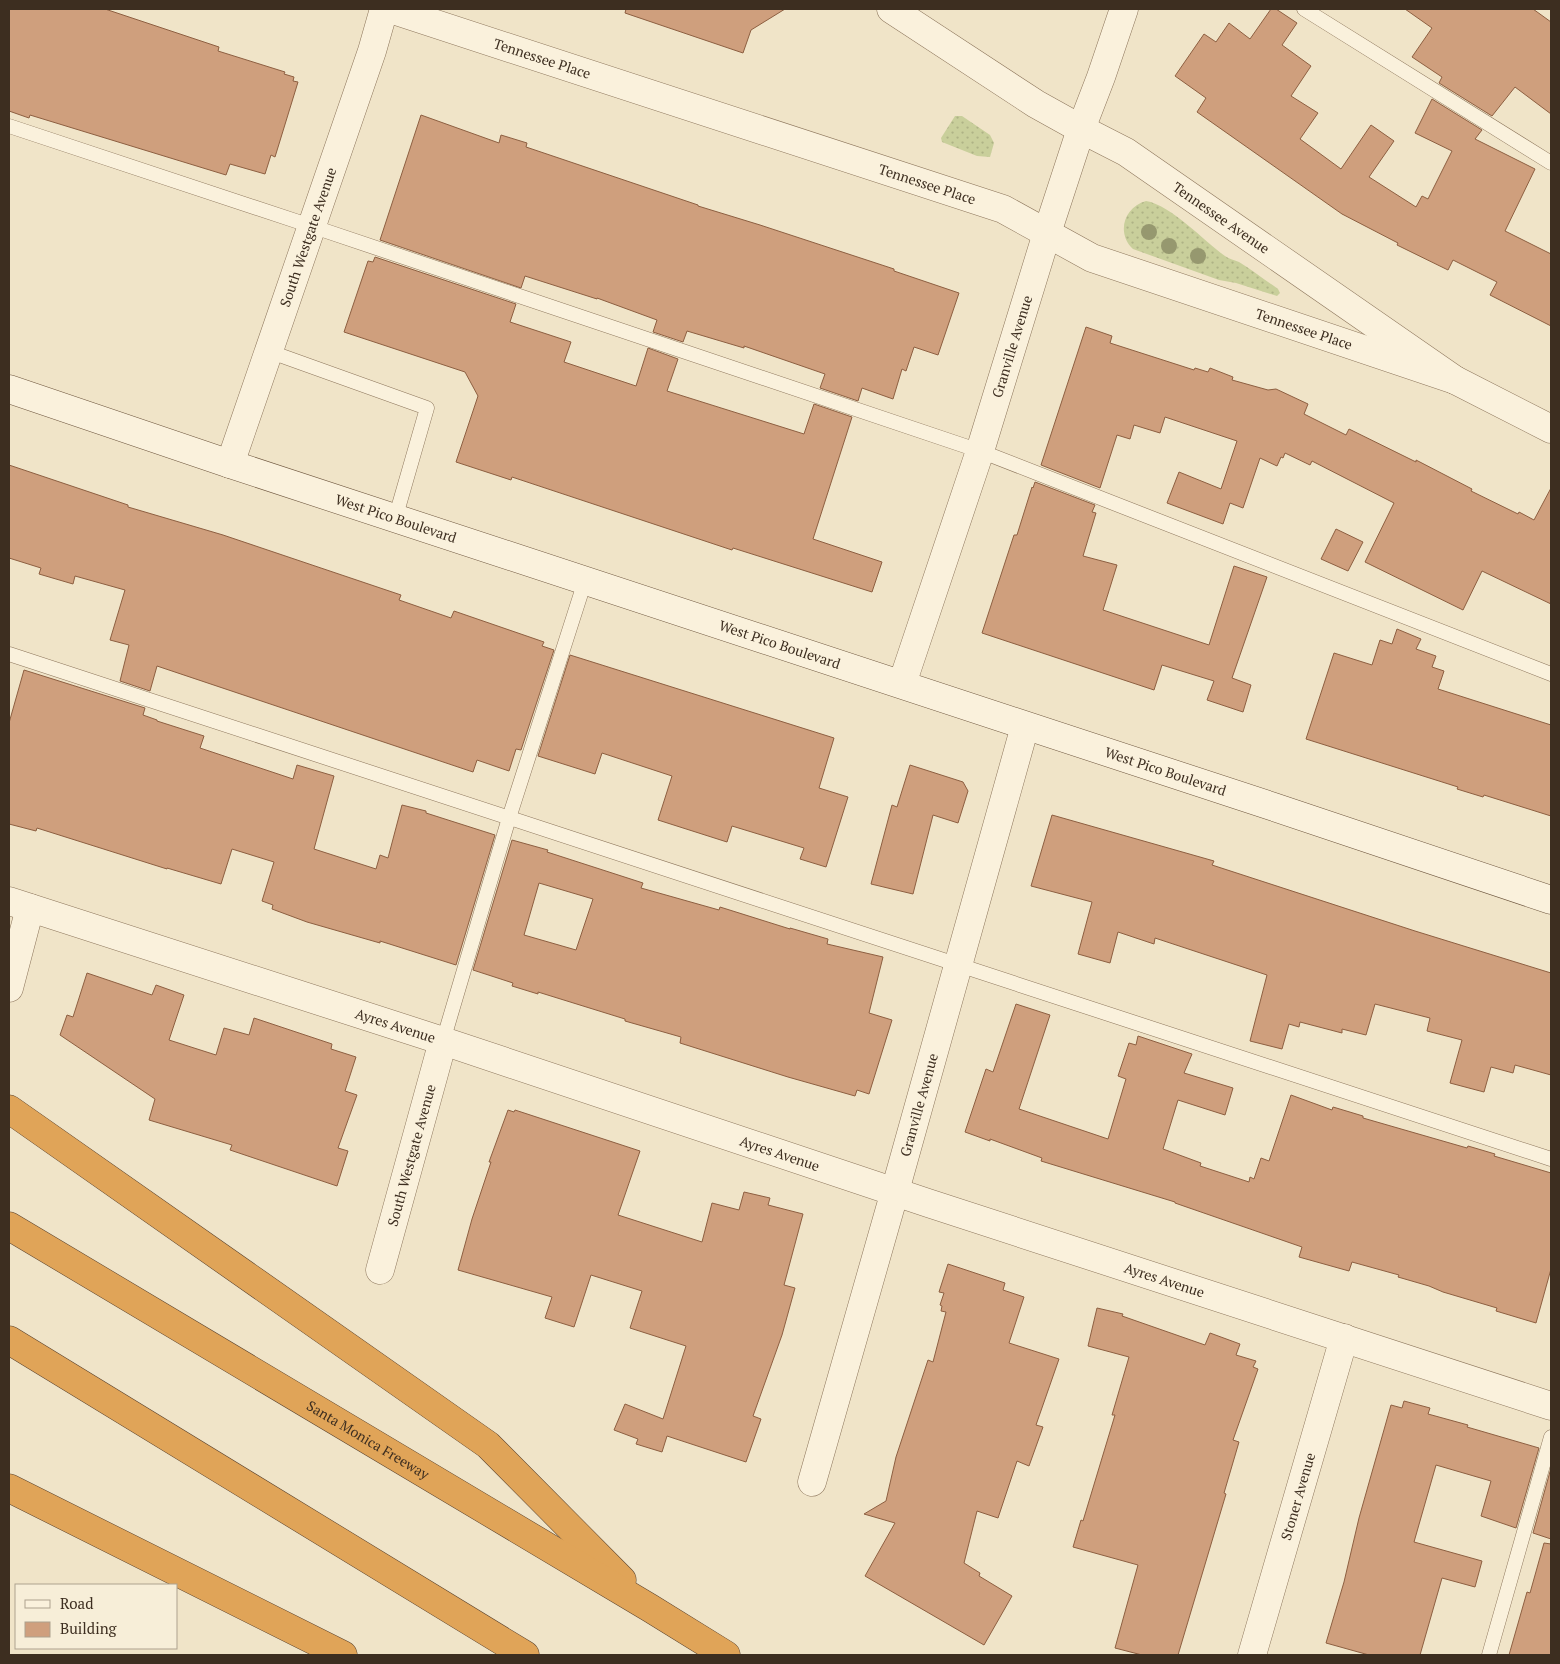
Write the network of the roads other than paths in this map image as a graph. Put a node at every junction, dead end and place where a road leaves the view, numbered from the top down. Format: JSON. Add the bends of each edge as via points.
{"nodes":[{"id":1,"x":384,"y":9,"type":"edge"},
{"id":2,"x":390,"y":9,"type":"edge"},
{"id":3,"x":891,"y":9,"type":"edge"},
{"id":4,"x":1124,"y":9,"type":"edge"},
{"id":5,"x":1304,"y":9,"type":"edge"},
{"id":6,"x":9,"y":126,"type":"edge"},
{"id":7,"x":1081,"y":129,"type":"junction"},
{"id":8,"x":1551,"y":163,"type":"edge"},
{"id":9,"x":311,"y":226,"type":"junction"},
{"id":10,"x":1047,"y":233,"type":"junction"},
{"id":11,"x":268,"y":351,"type":"junction"},
{"id":12,"x":1455,"y":380,"type":"junction"},
{"id":13,"x":9,"y":389,"type":"edge"},
{"id":14,"x":1551,"y":429,"type":"edge"},
{"id":15,"x":980,"y":451,"type":"junction"},
{"id":16,"x":230,"y":464,"type":"junction"},
{"id":17,"x":395,"y":519,"type":"junction"},
{"id":18,"x":585,"y":581,"type":"junction"},
{"id":19,"x":9,"y":654,"type":"edge"},
{"id":20,"x":1551,"y":674,"type":"edge"},
{"id":21,"x":902,"y":684,"type":"junction"},
{"id":22,"x":1025,"y":726,"type":"junction"},
{"id":23,"x":509,"y":818,"type":"junction"},
{"id":24,"x":1551,"y":900,"type":"edge"},
{"id":25,"x":20,"y":905,"type":"edge"},
{"id":26,"x":958,"y":965,"type":"junction"},
{"id":27,"x":10,"y":988,"type":"edge"},
{"id":28,"x":443,"y":1042,"type":"junction"},
{"id":29,"x":9,"y":1109,"type":"edge"},
{"id":30,"x":1551,"y":1159,"type":"edge"},
{"id":31,"x":895,"y":1191,"type":"junction"},
{"id":32,"x":9,"y":1226,"type":"edge"},
{"id":33,"x":380,"y":1270,"type":"dead end"},
{"id":34,"x":1344,"y":1338,"type":"junction"},
{"id":35,"x":9,"y":1340,"type":"edge"},
{"id":36,"x":1551,"y":1406,"type":"edge"},
{"id":37,"x":1551,"y":1437,"type":"edge"},
{"id":38,"x":812,"y":1482,"type":"dead end"},
{"id":39,"x":9,"y":1488,"type":"edge"},
{"id":40,"x":650,"y":1608,"type":"junction"},
{"id":41,"x":343,"y":1655,"type":"edge"},
{"id":42,"x":525,"y":1655,"type":"edge"},
{"id":43,"x":726,"y":1655,"type":"edge"},
{"id":44,"x":1252,"y":1655,"type":"edge"},
{"id":45,"x":1489,"y":1655,"type":"edge"}],
"edges":[{"from":1,"to":9,"type":"street","name":"South Westgate Avenue"},
{"from":2,"to":10,"type":"street","name":"Tennessee Place","via":[[1003,209]]},
{"from":3,"to":7,"type":"street","name":"Tennessee Avenue","via":[[1036,104]]},
{"from":4,"to":7,"type":"street","name":"Granville Avenue"},
{"from":5,"to":8,"type":"lane"},
{"from":6,"to":9,"type":"lane"},
{"from":7,"to":10,"type":"street","name":"Granville Avenue"},
{"from":7,"to":12,"type":"street","name":"Tennessee Avenue","via":[[1126,152]]},
{"from":9,"to":11,"type":"street","name":"South Westgate Avenue"},
{"from":9,"to":15,"type":"lane"},
{"from":10,"to":12,"type":"street","name":"Tennessee Place","via":[[1092,258]]},
{"from":10,"to":15,"type":"street","name":"Granville Avenue"},
{"from":11,"to":16,"type":"street","name":"South Westgate Avenue"},
{"from":11,"to":17,"type":"lane","via":[[426,408]]},
{"from":12,"to":14,"type":"street","name":"Tennessee Avenue"},
{"from":13,"to":16,"type":"street","name":"West Pico Boulevard"},
{"from":15,"to":20,"type":"lane"},
{"from":15,"to":21,"type":"street","name":"Granville Avenue"},
{"from":16,"to":17,"type":"street","name":"West Pico Boulevard"},
{"from":17,"to":18,"type":"street","name":"West Pico Boulevard"},
{"from":18,"to":21,"type":"street","name":"West Pico Boulevard"},
{"from":18,"to":23,"type":"lane"},
{"from":19,"to":23,"type":"lane"},
{"from":21,"to":22,"type":"street","name":"West Pico Boulevard"},
{"from":22,"to":24,"type":"street","name":"West Pico Boulevard"},
{"from":22,"to":26,"type":"street","name":"Granville Avenue"},
{"from":23,"to":26,"type":"lane"},
{"from":23,"to":28,"type":"lane"},
{"from":25,"to":27,"type":"street"},
{"from":25,"to":28,"type":"street","name":"Ayres Avenue"},
{"from":26,"to":30,"type":"lane"},
{"from":26,"to":31,"type":"street","name":"Granville Avenue"},
{"from":28,"to":31,"type":"street","name":"Ayres Avenue"},
{"from":28,"to":33,"type":"street","name":"South Westgate Avenue"},
{"from":29,"to":40,"type":"highway","via":[[488,1445]]},
{"from":31,"to":34,"type":"street","name":"Ayres Avenue"},
{"from":31,"to":38,"type":"street","name":"Granville Avenue"},
{"from":32,"to":40,"type":"highway","name":"Santa Monica Freeway"},
{"from":34,"to":36,"type":"street","name":"Ayres Avenue"},
{"from":34,"to":44,"type":"street","name":"Stoner Avenue"},
{"from":35,"to":42,"type":"highway"},
{"from":37,"to":45,"type":"lane"},
{"from":39,"to":41,"type":"highway"},
{"from":40,"to":43,"type":"highway","name":"Santa Monica Freeway"}]}
